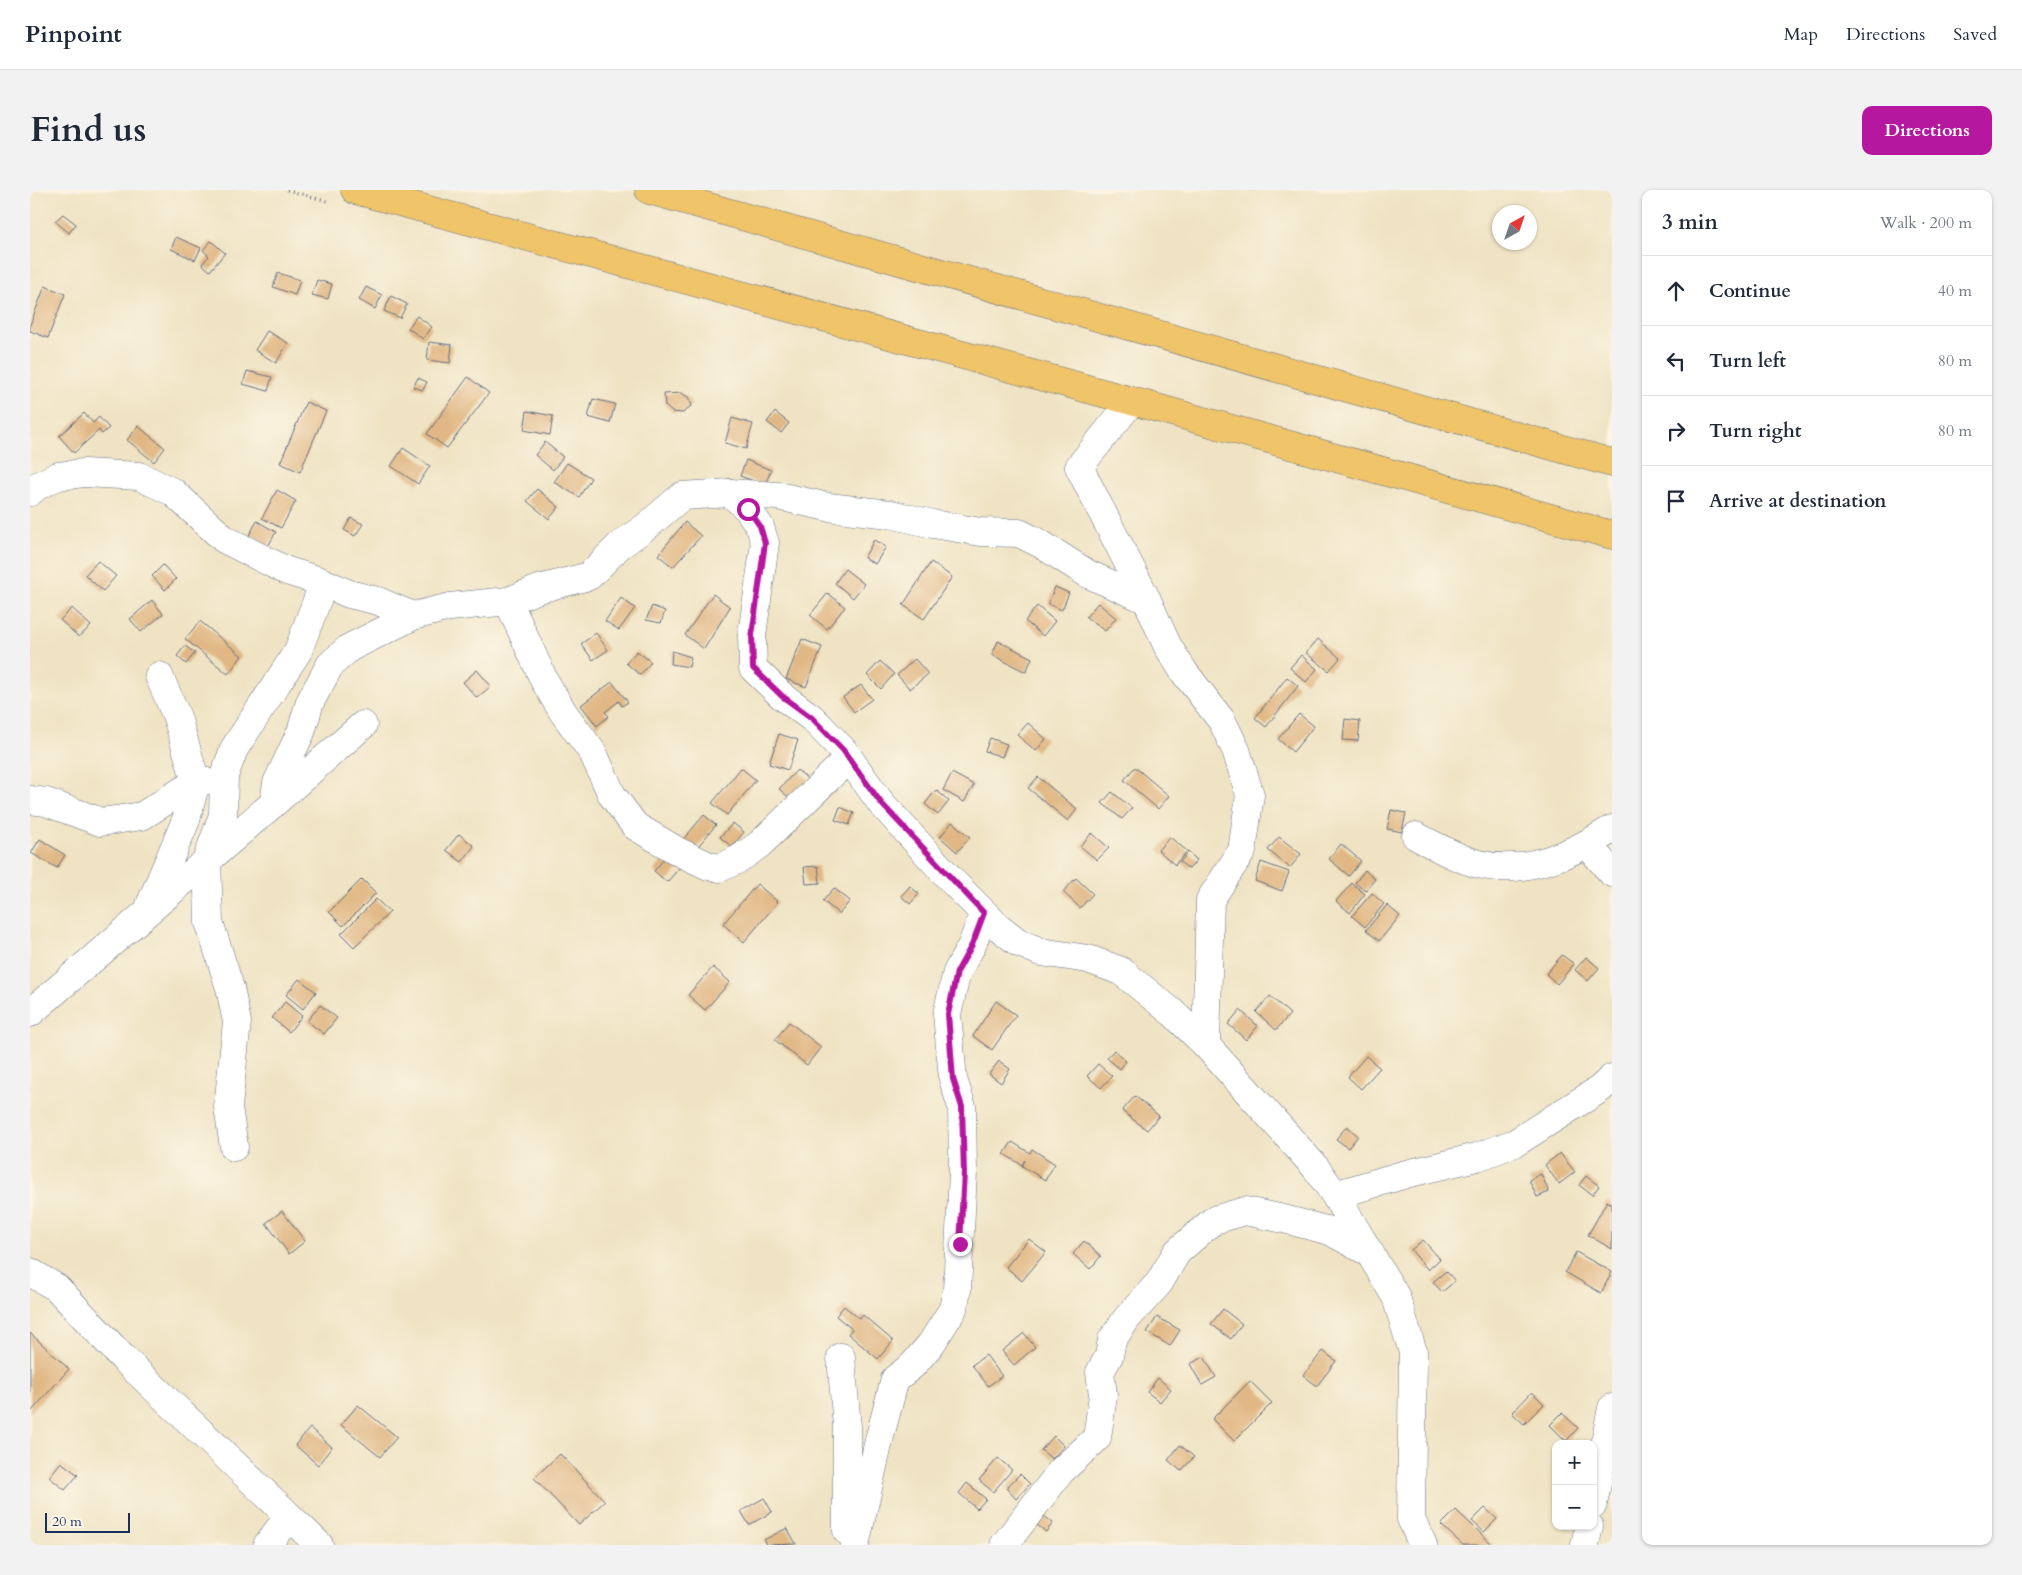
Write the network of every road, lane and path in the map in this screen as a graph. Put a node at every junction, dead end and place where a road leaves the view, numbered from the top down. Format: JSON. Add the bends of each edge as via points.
{"nodes":[{"id":1,"x":355,"y":190,"type":"edge"},
{"id":2,"x":649,"y":190,"type":"edge"},
{"id":3,"x":1132,"y":401,"type":"junction"},
{"id":4,"x":1612,"y":463,"type":"edge"},
{"id":5,"x":30,"y":492,"type":"edge"},
{"id":6,"x":730,"y":493,"type":"junction"},
{"id":7,"x":1612,"y":535,"type":"edge"},
{"id":8,"x":320,"y":581,"type":"junction"},
{"id":9,"x":1147,"y":600,"type":"junction"},
{"id":10,"x":508,"y":601,"type":"junction"},
{"id":11,"x":412,"y":616,"type":"junction"},
{"id":12,"x":159,"y":676,"type":"dead end"},
{"id":13,"x":363,"y":725,"type":"dead end"},
{"id":14,"x":849,"y":758,"type":"junction"},
{"id":15,"x":224,"y":776,"type":"junction"},
{"id":16,"x":196,"y":782,"type":"junction"},
{"id":17,"x":30,"y":800,"type":"edge"},
{"id":18,"x":274,"y":803,"type":"junction"},
{"id":19,"x":1612,"y":829,"type":"edge"},
{"id":20,"x":1416,"y":836,"type":"dead end"},
{"id":21,"x":1588,"y":845,"type":"junction"},
{"id":22,"x":207,"y":859,"type":"junction"},
{"id":23,"x":1612,"y":873,"type":"edge"},
{"id":24,"x":148,"y":911,"type":"junction"},
{"id":25,"x":984,"y":913,"type":"junction"},
{"id":26,"x":30,"y":1013,"type":"edge"},
{"id":27,"x":1206,"y":1045,"type":"junction"},
{"id":28,"x":1612,"y":1078,"type":"edge"},
{"id":29,"x":234,"y":1147,"type":"dead end"},
{"id":30,"x":1335,"y":1194,"type":"junction"},
{"id":31,"x":1371,"y":1254,"type":"junction"},
{"id":32,"x":30,"y":1272,"type":"edge"},
{"id":33,"x":841,"y":1357,"type":"dead end"},
{"id":34,"x":1612,"y":1408,"type":"edge"},
{"id":35,"x":1597,"y":1485,"type":"edge"},
{"id":36,"x":289,"y":1516,"type":"junction"},
{"id":37,"x":1588,"y":1530,"type":"edge"},
{"id":38,"x":267,"y":1545,"type":"edge"},
{"id":39,"x":319,"y":1545,"type":"edge"},
{"id":40,"x":847,"y":1545,"type":"edge"},
{"id":41,"x":855,"y":1545,"type":"edge"},
{"id":42,"x":1004,"y":1545,"type":"edge"},
{"id":43,"x":1423,"y":1545,"type":"edge"},
{"id":44,"x":1585,"y":1545,"type":"edge"}],
"edges":[{"from":1,"to":3,"type":"main road"},
{"from":2,"to":4,"type":"main road"},
{"from":3,"to":7,"type":"main road"},
{"from":3,"to":9,"type":"street","via":[[1078,466]]},
{"from":5,"to":8,"type":"street","via":[[58,476],[84,473],[139,476],[173,492],[224,539],[287,571]]},
{"from":6,"to":9,"type":"street","via":[[778,496],[981,532],[1019,532],[1088,574]]},
{"from":6,"to":10,"type":"street","via":[[682,496],[619,546],[589,576],[538,589]]},
{"from":6,"to":14,"type":"street","via":[[748,509],[760,526],[765,543],[752,635],[753,668],[782,696],[812,718]]},
{"from":8,"to":11,"type":"street"},
{"from":8,"to":15,"type":"street","via":[[319,595],[298,651],[234,749]]},
{"from":9,"to":27,"type":"street","via":[[1167,645],[1222,721],[1236,750],[1250,795],[1242,851],[1210,900]]},
{"from":10,"to":11,"type":"street","via":[[450,607]]},
{"from":10,"to":14,"type":"street","via":[[544,680],[593,753],[612,795],[636,826],[709,866],[720,868],[760,844]]},
{"from":11,"to":18,"type":"street","via":[[349,648],[330,665],[310,702],[301,732],[278,783]]},
{"from":12,"to":16,"type":"street","via":[[177,718]]},
{"from":13,"to":18,"type":"street"},
{"from":14,"to":25,"type":"street","via":[[881,803]]},
{"from":15,"to":16,"type":"street"},
{"from":15,"to":22,"type":"street","via":[[223,816]]},
{"from":16,"to":17,"type":"street","via":[[142,816],[101,822],[46,802]]},
{"from":16,"to":24,"type":"street","via":[[186,820]]},
{"from":18,"to":22,"type":"street"},
{"from":19,"to":21,"type":"street"},
{"from":20,"to":21,"type":"street","via":[[1478,864],[1509,869],[1526,867]]},
{"from":21,"to":23,"type":"street"},
{"from":22,"to":24,"type":"street"},
{"from":22,"to":29,"type":"street","via":[[209,922],[237,1022],[228,1107]]},
{"from":24,"to":26,"type":"street"},
{"from":25,"to":27,"type":"street","via":[[1019,943],[1041,952],[1088,960],[1121,970]]},
{"from":25,"to":41,"type":"street","via":[[957,972],[948,1014],[953,1079],[962,1107],[964,1172],[957,1290],[953,1309],[943,1327],[913,1365],[895,1379]]},
{"from":27,"to":30,"type":"street","via":[[1316,1168]]},
{"from":28,"to":30,"type":"street","via":[[1600,1089],[1514,1143],[1477,1158]]},
{"from":30,"to":31,"type":"street"},
{"from":31,"to":42,"type":"street","via":[[1330,1232],[1284,1219],[1245,1211],[1214,1220],[1177,1252],[1159,1283],[1112,1340],[1100,1372],[1103,1395],[1097,1438],[1061,1471]]},
{"from":31,"to":43,"type":"street","via":[[1396,1297],[1413,1352],[1411,1519]]},
{"from":32,"to":36,"type":"street","via":[[57,1288],[123,1358]]},
{"from":33,"to":40,"type":"street","via":[[847,1427]]},
{"from":34,"to":35,"type":"street"},
{"from":36,"to":38,"type":"street"},
{"from":36,"to":39,"type":"street"},
{"from":37,"to":44,"type":"street"}]}
